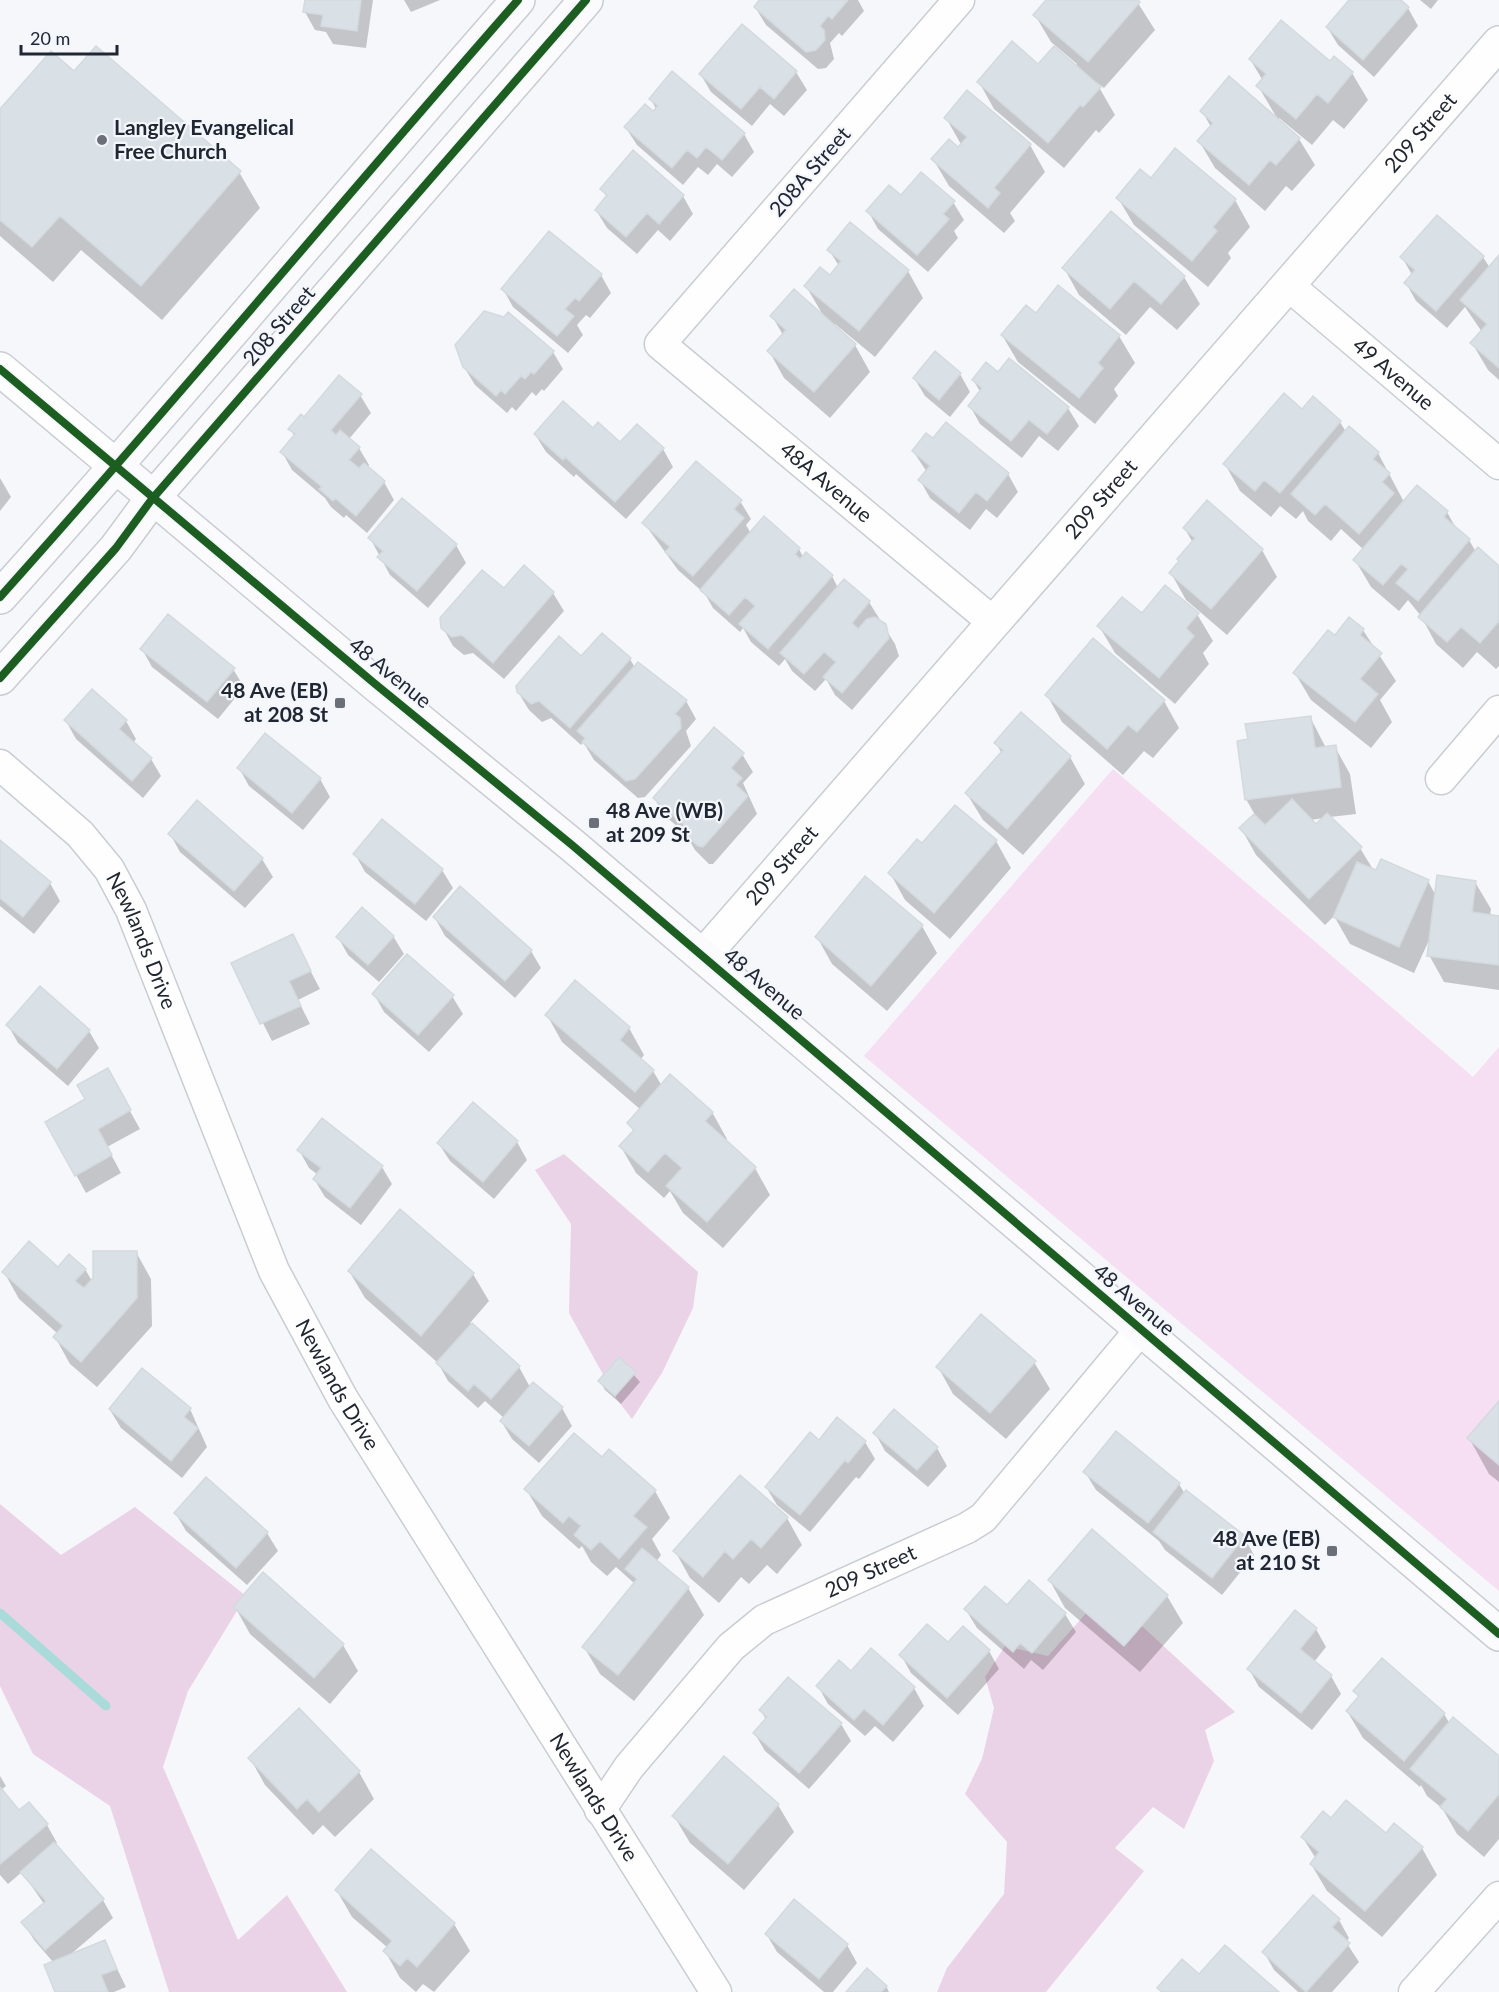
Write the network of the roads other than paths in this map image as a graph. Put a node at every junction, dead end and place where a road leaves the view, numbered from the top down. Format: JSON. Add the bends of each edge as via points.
{"nodes":[{"id":1,"x":518,"y":0,"type":"edge"},
{"id":2,"x":586,"y":0,"type":"edge"},
{"id":3,"x":959,"y":0,"type":"edge"},
{"id":4,"x":1499,"y":43,"type":"edge"},
{"id":5,"x":1288,"y":285,"type":"junction"},
{"id":6,"x":660,"y":344,"type":"joint"},
{"id":7,"x":0,"y":369,"type":"edge"},
{"id":8,"x":1499,"y":464,"type":"edge"},
{"id":9,"x":117,"y":467,"type":"junction"},
{"id":10,"x":152,"y":499,"type":"junction"},
{"id":11,"x":0,"y":597,"type":"edge"},
{"id":12,"x":993,"y":622,"type":"junction"},
{"id":13,"x":0,"y":678,"type":"edge"},
{"id":14,"x":1499,"y":711,"type":"edge"},
{"id":15,"x":0,"y":765,"type":"edge"},
{"id":16,"x":1441,"y":779,"type":"dead end"},
{"id":17,"x":704,"y":956,"type":"junction"},
{"id":18,"x":1141,"y":1329,"type":"junction"},
{"id":19,"x":1499,"y":1634,"type":"edge"},
{"id":20,"x":600,"y":1810,"type":"junction"},
{"id":21,"x":1499,"y":1897,"type":"edge"},
{"id":22,"x":716,"y":1992,"type":"edge"},
{"id":23,"x":1414,"y":1992,"type":"edge"}],
"edges":[{"from":1,"to":9,"type":"main road","name":"208 Street"},
{"from":2,"to":10,"type":"main road","name":"208 Street"},
{"from":3,"to":6,"type":"street","name":"208A Street"},
{"from":4,"to":5,"type":"street","name":"209 Street"},
{"from":5,"to":8,"type":"street","name":"49 Avenue"},
{"from":5,"to":12,"type":"street","name":"209 Street"},
{"from":6,"to":12,"type":"street","name":"48A Avenue"},
{"from":7,"to":9,"type":"street","name":"48 Avenue"},
{"from":9,"to":10,"type":"main road","name":"48 Avenue"},
{"from":9,"to":11,"type":"main road","name":"208 Street"},
{"from":10,"to":13,"type":"main road","name":"208 Street","via":[[116,548]]},
{"from":10,"to":17,"type":"main road","name":"48 Avenue"},
{"from":12,"to":17,"type":"street","name":"209 Street"},
{"from":14,"to":16,"type":"street"},
{"from":15,"to":20,"type":"street","name":"Newlands Drive","via":[[80,834],[109,869],[131,910],[274,1271],[343,1399]]},
{"from":17,"to":18,"type":"main road","name":"48 Avenue"},
{"from":18,"to":19,"type":"main road","name":"48 Avenue"},
{"from":18,"to":20,"type":"street","name":"209 Street","via":[[983,1518],[764,1620],[746,1632],[629,1767]]},
{"from":20,"to":22,"type":"street","name":"Newlands Drive"},
{"from":21,"to":23,"type":"street"}]}
